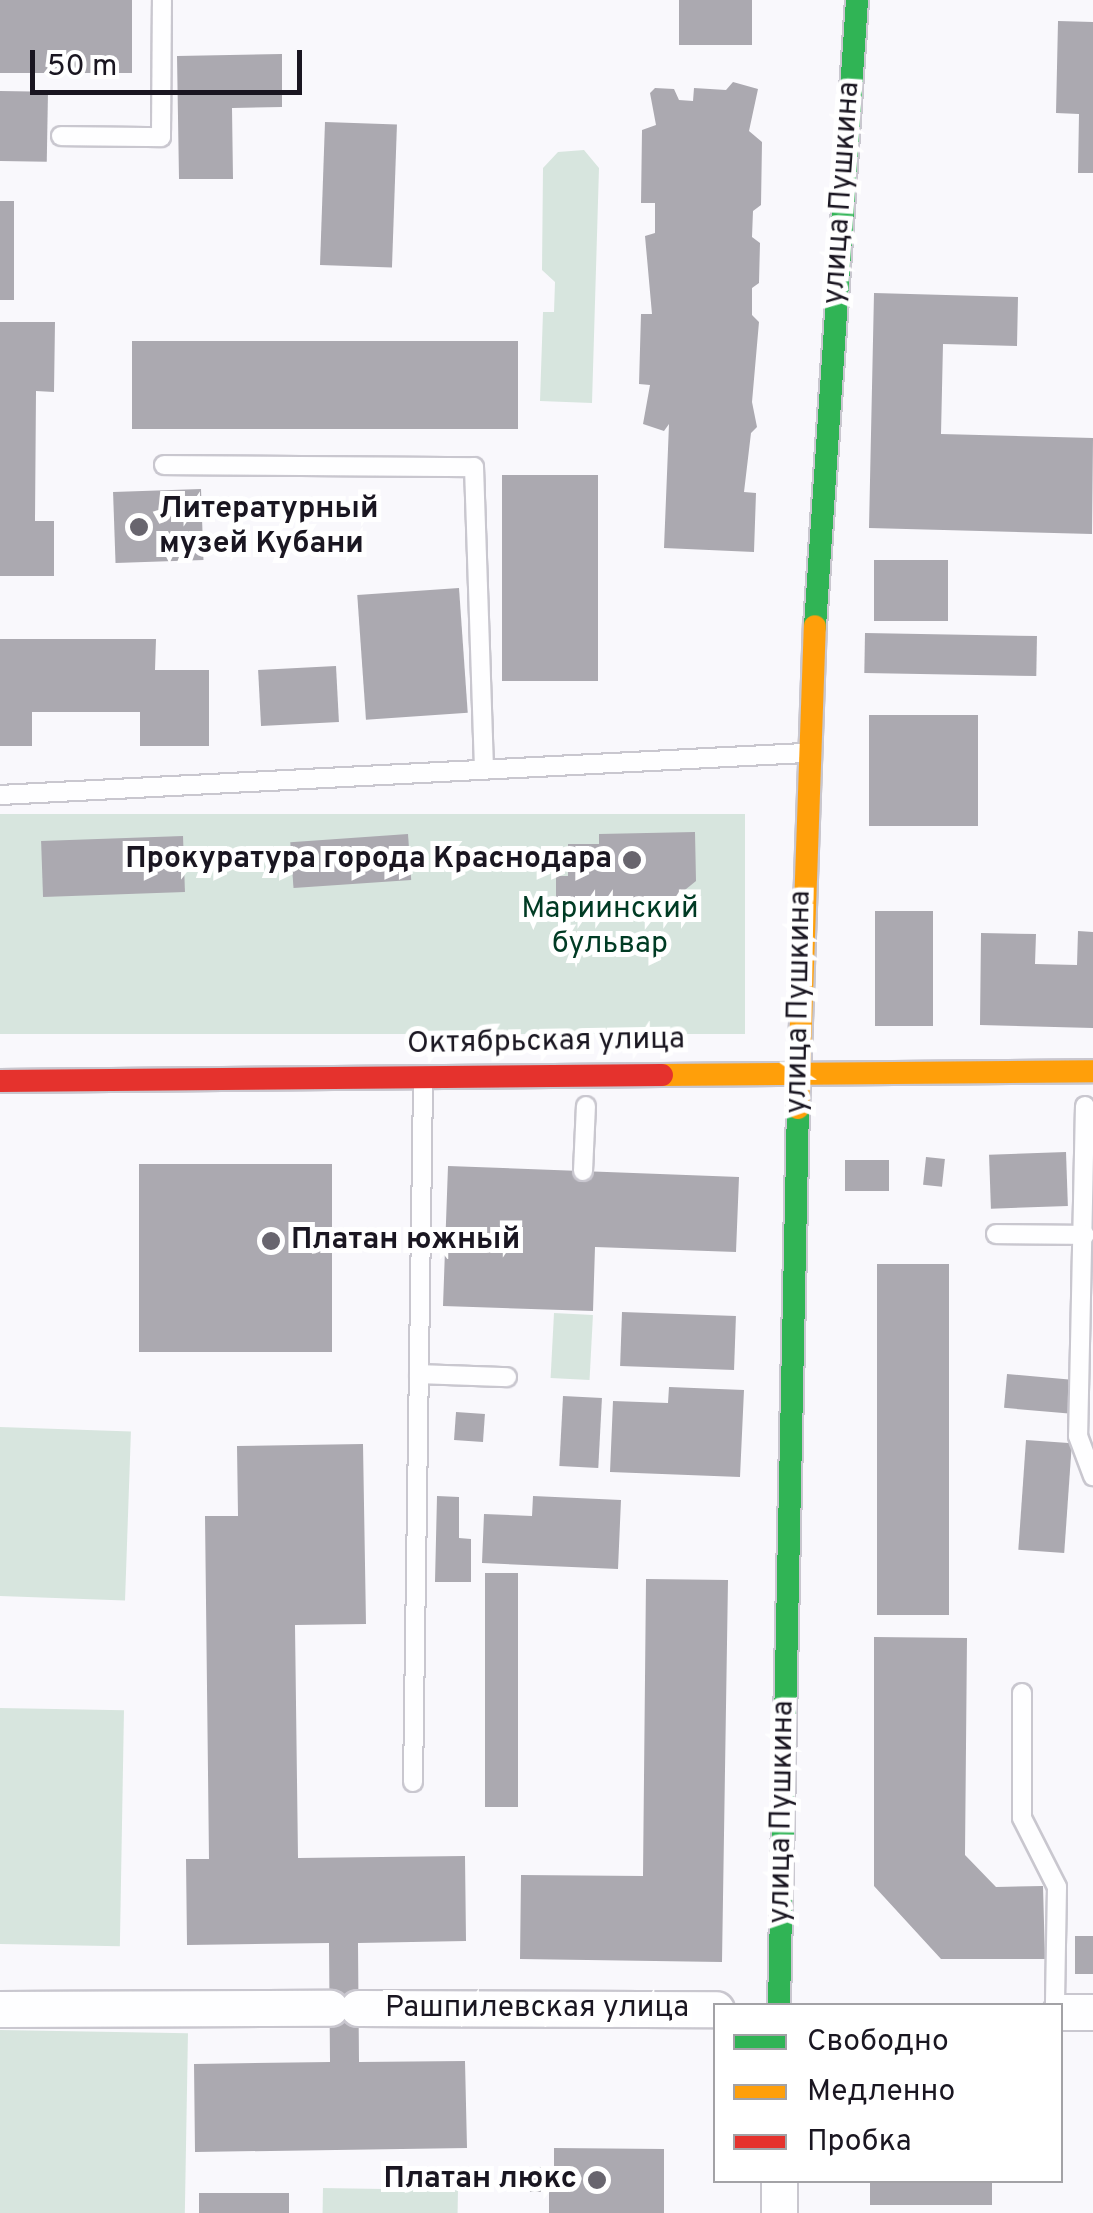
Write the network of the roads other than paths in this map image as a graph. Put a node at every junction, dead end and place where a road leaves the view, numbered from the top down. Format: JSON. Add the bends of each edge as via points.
{"nodes":[{"id":1,"x":162,"y":0,"type":"edge"},
{"id":2,"x":857,"y":0,"type":"edge"},
{"id":3,"x":61,"y":136,"type":"dead end"},
{"id":4,"x":164,"y":465,"type":"dead end"},
{"id":5,"x":806,"y":753,"type":"junction"},
{"id":6,"x":484,"y":768,"type":"junction"},
{"id":7,"x":0,"y":796,"type":"edge"},
{"id":8,"x":798,"y":1070,"type":"junction"},
{"id":9,"x":1093,"y":1071,"type":"edge"},
{"id":10,"x":423,"y":1075,"type":"junction"},
{"id":11,"x":0,"y":1081,"type":"edge"},
{"id":12,"x":769,"y":1105,"type":"dead end"},
{"id":13,"x":797,"y":1105,"type":"junction"},
{"id":14,"x":822,"y":1105,"type":"dead end"},
{"id":15,"x":586,"y":1106,"type":"dead end"},
{"id":16,"x":1081,"y":1106,"type":"edge"},
{"id":17,"x":432,"y":1107,"type":"junction"},
{"id":18,"x":389,"y":1108,"type":"dead end"},
{"id":19,"x":583,"y":1171,"type":"dead end"},
{"id":20,"x":996,"y":1234,"type":"dead end"},
{"id":21,"x":1086,"y":1235,"type":"junction"},
{"id":22,"x":419,"y":1374,"type":"junction"},
{"id":23,"x":507,"y":1377,"type":"dead end"},
{"id":24,"x":1093,"y":1476,"type":"edge"},
{"id":25,"x":1022,"y":1694,"type":"dead end"},
{"id":26,"x":413,"y":1782,"type":"dead end"},
{"id":27,"x":779,"y":2003,"type":"edge"},
{"id":28,"x":1055,"y":2003,"type":"edge"},
{"id":29,"x":0,"y":2009,"type":"edge"},
{"id":30,"x":713,"y":2009,"type":"edge"},
{"id":31,"x":1063,"y":2012,"type":"edge"},
{"id":32,"x":1093,"y":2012,"type":"edge"},
{"id":33,"x":779,"y":2183,"type":"edge"},
{"id":34,"x":779,"y":2213,"type":"edge"}],
"edges":[{"from":1,"to":3,"type":"lane","via":[[161,137]]},
{"from":2,"to":5,"type":"street","name":"улица Пушкина"},
{"from":4,"to":6,"type":"lane","via":[[474,467]]},
{"from":5,"to":6,"type":"lane"},
{"from":5,"to":8,"type":"street","name":"улица Пушкина"},
{"from":6,"to":7,"type":"lane"},
{"from":8,"to":9,"type":"street","name":"Октябрьская улица"},
{"from":8,"to":10,"type":"street","name":"Октябрьская улица"},
{"from":8,"to":13,"type":"street","name":"улица Пушкина"},
{"from":10,"to":11,"type":"street","name":"Октябрьская улица"},
{"from":10,"to":17,"type":"lane"},
{"from":12,"to":13,"type":"street"},
{"from":13,"to":14,"type":"street"},
{"from":13,"to":27,"type":"street","name":"улица Пушкина"},
{"from":15,"to":19,"type":"lane"},
{"from":16,"to":21,"type":"lane"},
{"from":17,"to":18,"type":"street","name":"Октябрьская улица"},
{"from":17,"to":22,"type":"lane"},
{"from":20,"to":21,"type":"lane"},
{"from":21,"to":24,"type":"lane","via":[[1078,1436]]},
{"from":22,"to":23,"type":"lane"},
{"from":22,"to":26,"type":"lane"},
{"from":25,"to":28,"type":"lane","via":[[1022,1818],[1057,1887]]},
{"from":29,"to":30,"type":"street","name":"Рашпилевская улица"},
{"from":31,"to":32,"type":"street"},
{"from":33,"to":34,"type":"street"}]}
